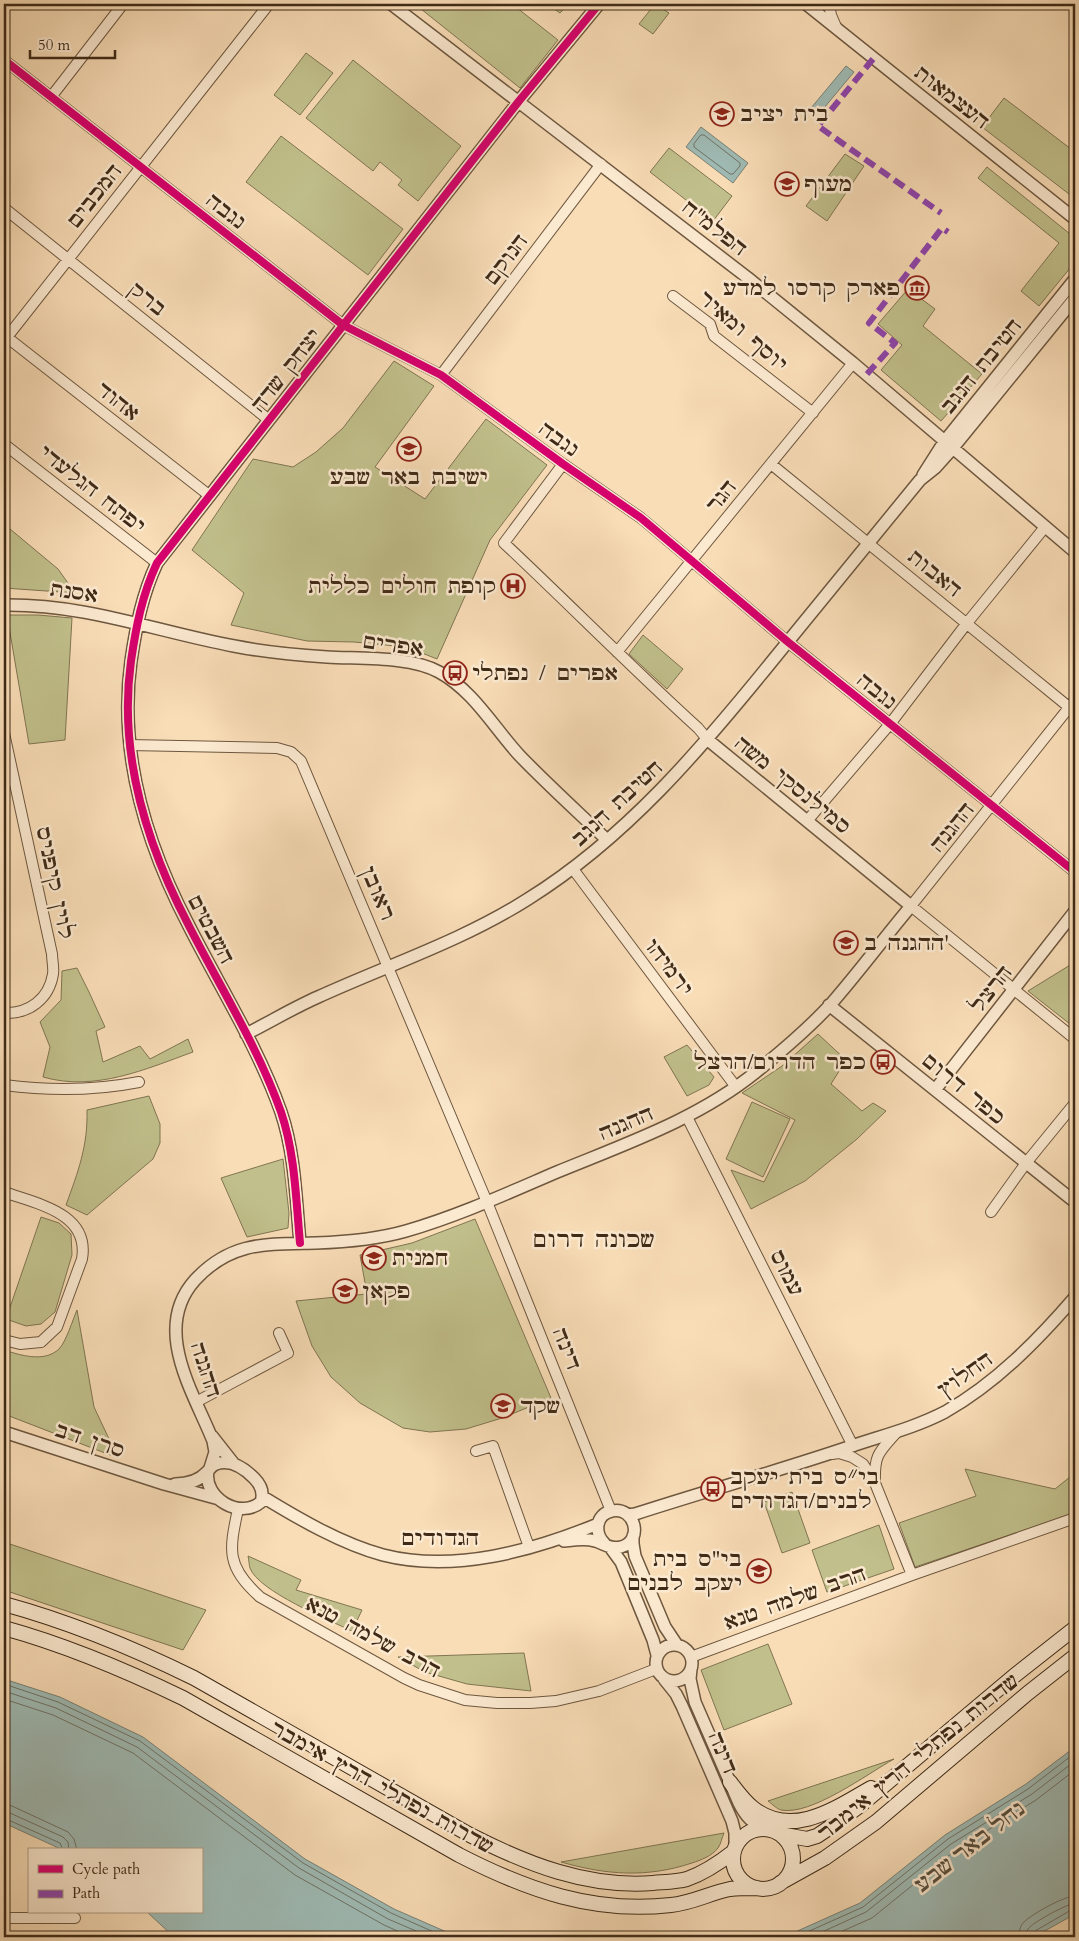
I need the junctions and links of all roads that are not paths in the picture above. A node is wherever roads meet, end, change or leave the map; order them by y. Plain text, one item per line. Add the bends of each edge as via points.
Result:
1 (123, 4) edge
2 (269, 4) edge
3 (391, 4) edge
4 (599, 4) edge
5 (806, 4) edge
6 (829, 4) edge
7 (838, 30) junction
8 (4, 60) edge
9 (51, 97) junction
10 (518, 101) junction
11 (601, 164) junction
12 (140, 167) junction
13 (4, 208) edge
14 (1075, 219) edge
15 (68, 259) junction
16 (1075, 279) edge
17 (673, 296) dead end
18 (1074, 302) edge
19 (343, 325) junction
20 (5, 338) edge
21 (854, 363) junction
22 (441, 375) junction
23 (813, 413) junction
24 (269, 420) junction
25 (4, 444) edge
26 (948, 445) junction
27 (563, 464) junction
28 (771, 464) junction
29 (210, 496) junction
30 (1044, 528) junction
31 (869, 543) junction
32 (1075, 552) edge
33 (692, 561) junction
34 (157, 563) junction
35 (4, 605) edge
36 (138, 623) junction
37 (967, 623) junction
38 (788, 642) junction
39 (617, 652) junction
40 (1073, 706) edge
41 (890, 724) junction
42 (4, 733) edge
43 (708, 740) junction
44 (129, 745) junction
45 (991, 806) junction
46 (807, 821) junction
47 (607, 840) junction
48 (573, 869) junction
49 (1075, 872) edge
50 (911, 906) junction
51 (1075, 911) edge
52 (389, 968) junction
53 (1014, 989) junction
54 (829, 1005) junction
55 (4, 1012) edge
56 (246, 1034) junction
57 (1075, 1039) edge
58 (139, 1082) dead end
59 (4, 1085) edge
60 (736, 1087) junction
61 (935, 1090) junction
62 (1075, 1103) edge
63 (687, 1117) junction
64 (1026, 1163) junction
65 (4, 1192) edge
66 (487, 1202) junction
67 (1075, 1202) edge
68 (990, 1212) dead end
69 (300, 1242) junction
70 (1075, 1298) edge
71 (280, 1333) dead end
72 (4, 1340) edge
73 (196, 1402) junction
74 (4, 1432) edge
75 (210, 1433) junction
76 (896, 1433) junction
77 (853, 1446) junction
78 (476, 1451) dead end
79 (822, 1456) junction
80 (234, 1464) junction
81 (209, 1470) junction
82 (875, 1483) junction
83 (164, 1484) junction
84 (263, 1497) junction
85 (219, 1499) junction
86 (665, 1505) junction
87 (238, 1508) junction
88 (611, 1511) junction
89 (628, 1515) junction
90 (1075, 1518) edge
91 (598, 1524) junction
92 (634, 1535) junction
93 (534, 1546) junction
94 (607, 1546) junction
95 (912, 1575) junction
96 (4, 1604) edge
97 (4, 1628) edge
98 (1075, 1628) edge
99 (677, 1645) junction
100 (657, 1655) junction
101 (1075, 1656) edge
102 (691, 1657) junction
103 (656, 1669) junction
104 (691, 1669) junction
105 (664, 1679) junction
106 (906, 1767) junction
107 (730, 1782) junction
108 (766, 1829) junction
109 (780, 1834) junction
110 (734, 1850) junction
111 (780, 1883) junction
112 (756, 1888) junction
113 (4, 1918) edge
114 (75, 1918) dead end

1 - 9 street
2 - 12 street, המכבים
3 - 10 street, הפלמ"ח
4 - 10 street, יצחק שדה
5 - 7 street, העצמאות
6 - 7 street
7 - 14 street, העצמאות
8 - 9 street, נגבה
9 - 12 street, נגבה
10 - 11 street, הפלמ"ח
10 - 19 street, יצחק שדה
11 - 21 street, הפלמ"ח
11 - 22 street, הנוקם
12 - 15 street, המכבים
12 - 19 street, נגבה
13 - 15 street, ברק
15 - 20 street, המכבים
15 - 24 street, ברק
16 - 26 street, חטיבת הנגב
17 - 23 street, יוסף ומאיר via 710,324 714,336
18 - 26 street, חטיבת הנגב
19 - 22 street, נגבה
19 - 24 street, יצחק שדה
20 - 29 street, אהוד
21 - 23 street, הגר
21 - 26 street, הפלמ"ח
22 - 27 street, נגבה
23 - 28 street, הגר
24 - 29 street, יצחק שדה
25 - 34 street, יפתח הגלעדי
26 - 30 street, הפלמ"ח
26 - 31 street, חטיבת הנגב via 929,462 920,480
27 - 33 street, נגבה via 641,518
27 - 39 street, סמילנסקי משה via 504,543
28 - 31 street, האבות
28 - 33 street, הגר
29 - 34 street, יצחק שדה
30 - 32 street, הפלמ"ח
30 - 37 street
31 - 37 street, האבות
31 - 38 street, חטיבת הנגב
33 - 38 street, נגבה
33 - 39 street, הגר
34 - 36 street, יצחק שדה via 141,603
35 - 36 street, אסנת via 68,608
36 - 44 street, השבטים via 128,686
36 - 47 street, אפרים via 234,646 308,656 414,664 438,672 476,703 518,754
37 - 40 street, האבות
37 - 41 street
38 - 41 street, נגבה
38 - 43 street, חטיבת הנגב
39 - 43 street, סמילנסקי משה
40 - 45 street, ההגנה
41 - 45 street, נגבה
41 - 46 street
42 - 55 street, לוין קיפניס via 52,954 53,973 50,986 37,1003 21,1011
43 - 46 street, סמילנסקי משה
43 - 47 street, חטיבת הנגב via 646,806
44 - 52 street, ראובן via 277,748 291,752 307,773
44 - 56 street, השבטים via 141,807 161,866
45 - 49 street, נגבה
45 - 50 street, ההגנה
46 - 50 street, סמילנסקי משה
47 - 48 street, חטיבת הנגב
48 - 52 street, חטיבת הנגב via 504,914
48 - 60 street, ירמיהו
50 - 53 street, סמילנסקי משה
50 - 54 street, ההגנה
51 - 53 street, הרצל
52 - 56 street, חטיבת הנגב via 317,998
52 - 66 street, ראובן
53 - 57 street, סמילנסקי משה
53 - 61 street, הרצל
54 - 60 street, ההגנה
54 - 61 street, כפר דרום
56 - 69 street, השבטים via 286,1126
58 - 59 street via 79,1090
60 - 63 street, ההגנה
61 - 64 street, כפר דרום
62 - 64 street
63 - 66 street, ההגנה
63 - 77 street, עמוס
64 - 67 street, כפר דרום
64 - 68 street
65 - 72 street via 55,1211 65,1218 76,1226 84,1248 57,1327 41,1342 20,1344
66 - 69 street, ההגנה via 404,1232 343,1241
66 - 88 street, דינה
69 - 73 street, ההגנה via 258,1244 237,1250 206,1270 186,1292 178,1317 176,1342 182,1369
70 - 76 street, החלוץ via 1042,1336 1001,1373 936,1416
71 - 73 street via 288,1353
73 - 75 street, ההגנה
74 - 83 street, סרן דב
75 - 80 street, ההגנה
75 - 81 street, ההגנה via 215,1452
76 - 77 street, החלוץ
76 - 82 street via 878,1453
77 - 79 street
78 - 93 street via 493,1446
79 - 82 street via 839,1453 852,1457 863,1464
79 - 86 street
80 - 81 street via 215,1464
80 - 84 street via 257,1481
81 - 83 street, סרן דב via 186,1483
81 - 85 street via 209,1484
82 - 95 street
83 - 85 street, סרן דב
84 - 87 street via 250,1509
84 - 93 street, הגדודים via 350,1543 382,1555 408,1560 461,1561
85 - 87 street
86 - 89 street
86 - 92 street via 648,1516
87 - 103 street, הרב שלמה טנא via 232,1553 244,1582 260,1597 420,1686 465,1700 530,1704 599,1692
88 - 89 street
88 - 91 street
89 - 92 street via 634,1523
90 - 95 street, הרב שלמה טנא
91 - 93 street, הגדודים
91 - 94 street via 598,1535
92 - 94 street via 621,1547
92 - 99 street via 635,1556 665,1627
93 - 94 street, הגדודים via 582,1539
94 - 100 street via 621,1562
95 - 102 street, הרב שלמה טנא
96 - 110 main road, שדרות נפתלי הרץ אימבר via 75,1626 186,1674 470,1835 540,1867 611,1883 642,1884 685,1880 701,1874
97 - 112 main road, שדרות נפתלי הרץ אימבר via 67,1648 176,1694 459,1855 532,1889 571,1900 643,1907 691,1902 730,1889
98 - 106 main road, שדרות נפתלי הרץ אימבר
99 - 100 street via 665,1646
99 - 102 street via 686,1649
100 - 103 street
101 - 111 main road, שדרות נפתלי הרץ אימבר via 876,1822 825,1858
102 - 104 street
103 - 105 street
104 - 105 street via 680,1680
104 - 107 street, דינה via 695,1702
105 - 110 street, דינה via 682,1706 732,1821
106 - 107 main road via 837,1807 818,1816 790,1822 777,1820 753,1808
106 - 109 main road, שדרות נפתלי הרץ אימבר via 817,1836 807,1839
107 - 108 street, דינה via 744,1812 756,1826
108 - 109 main road
108 - 110 main road via 744,1835
109 - 111 main road via 787,1841 793,1858 787,1876
110 - 112 main road via 735,1871 740,1879
111 - 112 main road
113 - 114 street

